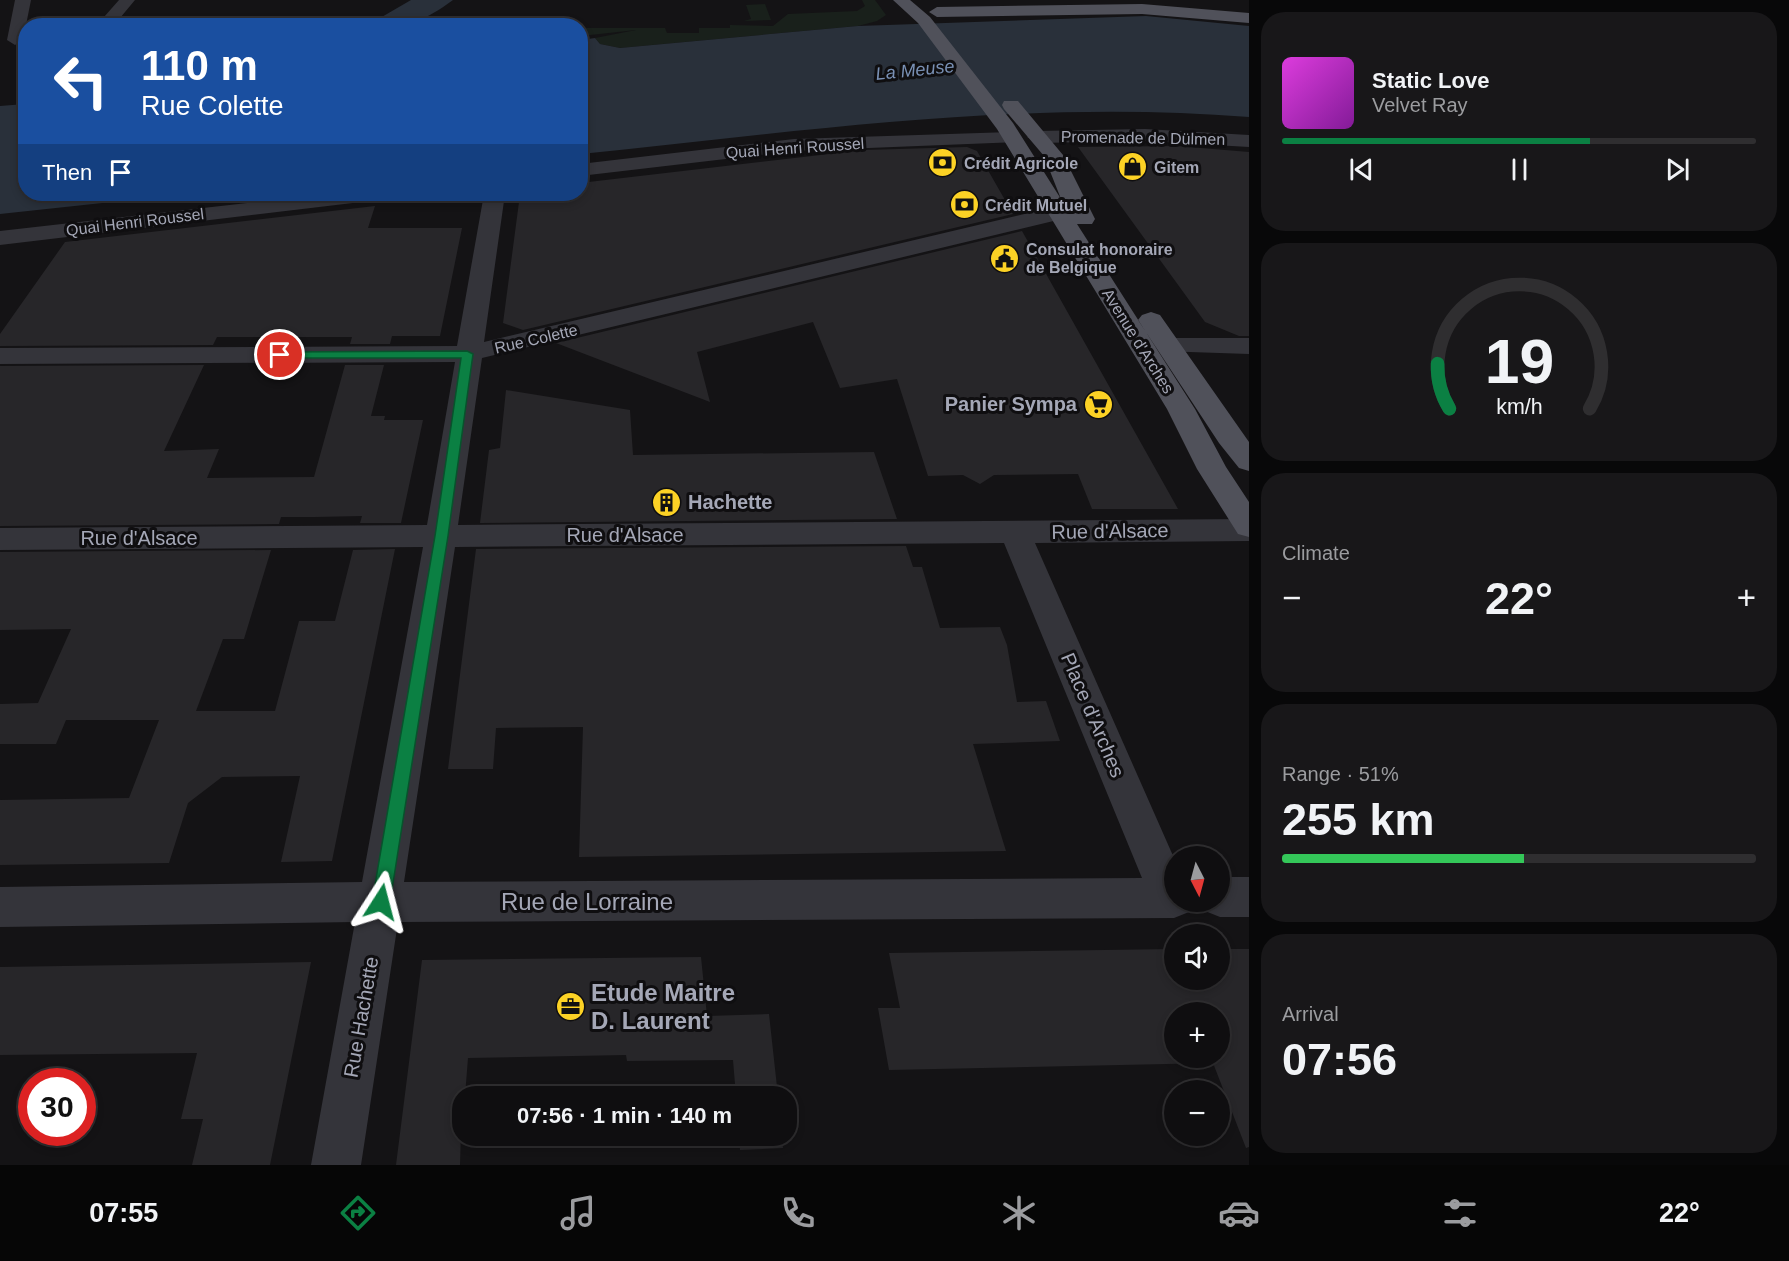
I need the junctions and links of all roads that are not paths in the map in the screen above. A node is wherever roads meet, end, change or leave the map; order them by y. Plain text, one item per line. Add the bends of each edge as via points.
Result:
1 (23, 0) edge
2 (127, 0) edge
3 (901, 0) edge
4 (933, 13) edge
5 (19, 18) edge
6 (112, 18) edge
7 (1249, 18) edge
8 (18, 25) edge
9 (15, 40) dead end
10 (1020, 132) junction
11 (1249, 141) edge
12 (588, 169) edge
13 (317, 201) edge
14 (493, 201) edge
15 (1058, 213) junction
16 (11, 236) edge
17 (0, 263) edge
18 (1168, 346) junction
19 (1249, 346) edge
20 (467, 354) junction
21 (0, 356) edge
22 (1249, 461) edge
23 (1249, 528) edge
24 (1016, 532) junction
25 (441, 536) junction
26 (0, 539) edge
27 (1164, 877) edge
28 (1230, 897) edge
29 (1249, 897) edge
30 (1164, 898) edge
31 (381, 902) junction
32 (0, 907) edge
33 (336, 1165) edge

1 - 5 street
2 - 6 street
3 - 4 main road
4 - 7 main road via 1142,9
4 - 10 main road
8 - 9 street
10 - 11 street, Promenade de Dülmen
10 - 12 street, Quai Henri Roussel via 794,145
10 - 15 main road, Avenue d'Arches
10 - 18 main road, Avenue d'Arches via 1053,155 1073,201
13 - 16 street, Quai Henri Roussel
14 - 20 street, Rue Hachette
15 - 20 street, Rue Colette
15 - 23 main road, Avenue d'Arches via 1181,409
16 - 17 street
18 - 19 street
18 - 22 main road, Avenue d'Arches
20 - 21 street, Rue Colette
20 - 25 street, Rue Hachette
23 - 24 street, Rue d'Alsace
24 - 25 street, Rue d'Alsace
24 - 27 street, Place d'Arches
25 - 26 street, Rue d'Alsace
25 - 31 street, Rue Hachette
28 - 29 street
30 - 31 street, Rue de Lorraine
31 - 32 street, Rue de Lorraine
31 - 33 street, Rue Hachette

